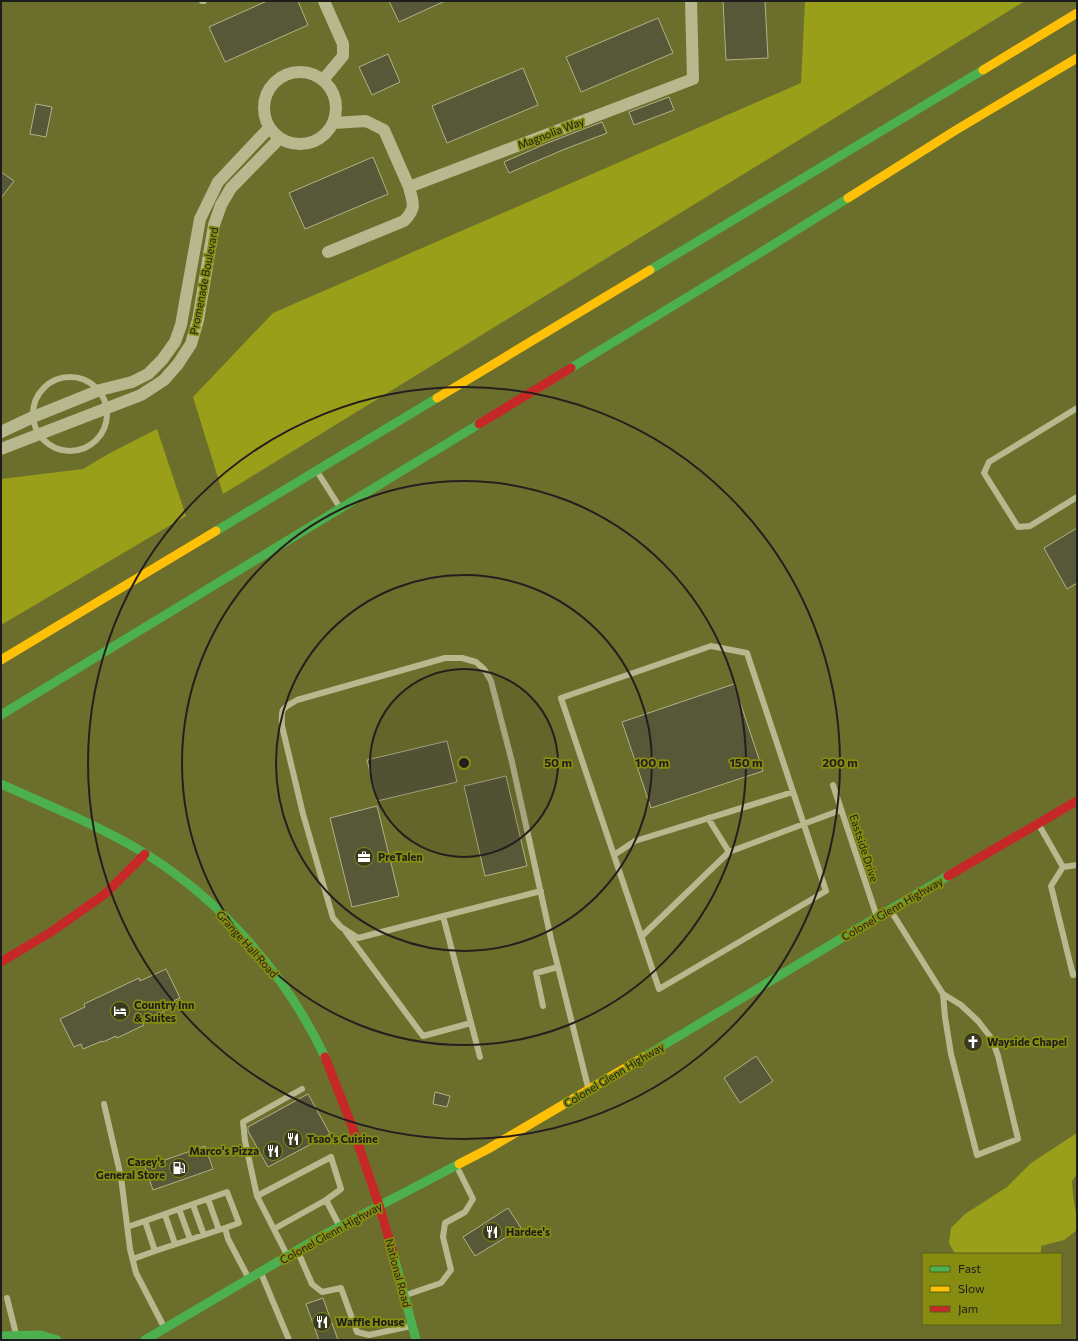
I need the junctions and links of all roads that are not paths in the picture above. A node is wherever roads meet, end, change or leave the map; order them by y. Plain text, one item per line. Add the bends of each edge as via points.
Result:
1 (324, 1) edge
2 (691, 1) edge
3 (1077, 13) edge
4 (1077, 58) edge
5 (324, 80) junction
6 (1056, 82) dead end
7 (333, 123) junction
8 (269, 128) junction
9 (956, 130) junction
10 (280, 138) junction
11 (409, 187) junction
12 (328, 252) dead end
13 (100, 390) junction
14 (108, 408) junction
15 (1077, 408) edge
16 (33, 417) junction
17 (1, 432) edge
18 (39, 434) junction
19 (1, 449) edge
20 (316, 470) junction
21 (1077, 496) edge
22 (341, 509) junction
23 (1, 660) edge
24 (1, 715) edge
25 (1, 784) edge
26 (833, 784) dead end
27 (793, 792) junction
28 (1077, 801) edge
29 (841, 810) junction
30 (708, 818) junction
31 (804, 823) junction
32 (1038, 824) junction
33 (729, 852) junction
34 (145, 854) junction
35 (614, 856) junction
36 (1077, 865) edge
37 (1063, 867) junction
38 (541, 891) junction
39 (890, 910) junction
40 (443, 916) junction
41 (877, 918) junction
42 (343, 929) junction
43 (642, 936) junction
44 (1, 962) edge
45 (558, 967) junction
46 (1077, 974) edge
47 (943, 994) junction
48 (544, 1006) dead end
49 (471, 1023) junction
50 (480, 1057) dead end
51 (302, 1089) dead end
52 (589, 1090) junction
53 (104, 1104) dead end
54 (456, 1166) junction
55 (257, 1196) junction
56 (208, 1199) junction
57 (326, 1200) junction
58 (193, 1205) junction
59 (380, 1206) junction
60 (179, 1209) junction
61 (165, 1214) junction
62 (145, 1221) junction
63 (128, 1227) junction
64 (340, 1227) junction
65 (222, 1229) junction
66 (274, 1229) junction
67 (204, 1235) junction
68 (190, 1240) junction
69 (175, 1244) junction
70 (297, 1250) junction
71 (155, 1251) junction
72 (288, 1256) junction
73 (133, 1259) junction
74 (261, 1272) junction
75 (249, 1278) junction
76 (404, 1295) junction
77 (7, 1298) dead end
78 (412, 1326) junction
79 (164, 1328) junction
80 (1, 1336) edge
81 (17, 1336) junction
82 (57, 1340) edge
83 (145, 1340) edge
84 (289, 1340) edge
85 (416, 1340) edge

1 - 5 street via 343,44 343,56
2 - 11 street, Magnolia Way via 693,79
3 - 20 main road
4 - 9 main road
5 - 7 street via 334,96 336,109
5 - 8 street via 302,72 289,73 275,81 264,101 264,118
6 - 9 main road
7 - 10 street via 325,134 314,141 302,144 287,142
7 - 11 street via 366,121 384,130
8 - 10 street
8 - 13 street, Promenade Boulevard via 218,182 200,219 176,342 148,374 132,382
9 - 22 main road via 743,264
10 - 14 street, Promenade Boulevard via 231,188 221,205 214,225 198,320 191,344 164,380 141,395
11 - 12 street via 414,206 404,221
13 - 14 lane
13 - 16 street, Promenade Boulevard
13 - 16 lane via 81,377 65,376 49,383 39,392 34,403
14 - 18 street, Promenade Boulevard
14 - 18 lane via 107,424 101,436 81,450 68,451 53,447
15 - 21 lane via 988,462 984,473 1018,527 1030,526
16 - 17 street, Promenade Boulevard
16 - 18 lane
18 - 19 street, Promenade Boulevard
20 - 22 lane
20 - 23 main road
22 - 24 main road
25 - 34 main road, Grange Hall Road via 94,826
26 - 29 lane, Eastside Drive
27 - 30 lane
27 - 31 lane
27 - 35 lane via 747,653 711,646 561,698
28 - 32 main road, Colonel Glenn Highway
29 - 31 lane
29 - 41 lane, Eastside Drive
30 - 33 lane
30 - 35 lane via 636,841
31 - 33 lane
31 - 43 lane via 826,891 659,989
32 - 37 lane
32 - 39 main road, Colonel Glenn Highway
33 - 43 lane
34 - 44 main road via 105,894 51,932
34 - 59 main road, Grange Hall Road via 186,883 222,915 259,955 295,1004 319,1045 344,1100
35 - 43 lane
36 - 37 lane
37 - 46 lane via 1052,886 1073,975
38 - 40 lane
38 - 42 lane via 491,681 476,662 462,658 445,658 297,700 284,708 282,713 282,726 333,918
38 - 45 lane
39 - 41 main road, Colonel Glenn Highway
39 - 47 lane
40 - 42 lane via 358,938
40 - 49 lane
41 - 52 main road, Colonel Glenn Highway
42 - 49 lane via 423,1036
45 - 48 lane via 536,973
45 - 52 lane
47 - 47 lane via 951,1054 978,1155 1018,1139 992,1040 978,1021 961,1005
49 - 50 lane
51 - 55 lane via 243,1122
52 - 54 main road, Colonel Glenn Highway
53 - 63 lane via 121,1177
54 - 59 main road, Colonel Glenn Highway
54 - 76 lane via 473,1199 465,1212 445,1224 443,1238 451,1270 441,1283
55 - 57 lane via 331,1157 341,1189
55 - 66 lane
56 - 58 lane
56 - 65 lane
56 - 65 lane via 227,1192 238,1223
57 - 64 lane
57 - 66 lane
58 - 60 lane
58 - 67 lane
59 - 64 main road, Colonel Glenn Highway
59 - 76 main road, National Road
60 - 61 lane
60 - 68 lane
61 - 62 lane
61 - 69 lane
62 - 63 lane
62 - 71 lane
63 - 73 lane
64 - 70 main road, Colonel Glenn Highway
65 - 67 lane
65 - 75 lane
66 - 72 lane
67 - 68 lane
68 - 69 lane
69 - 71 lane
70 - 72 main road, Colonel Glenn Highway
70 - 78 lane via 312,1284 322,1292 341,1288 357,1332 369,1335
71 - 73 lane
72 - 74 main road, Colonel Glenn Highway
73 - 79 lane via 136,1273
74 - 75 main road, Colonel Glenn Highway
74 - 84 lane
75 - 79 main road, Colonel Glenn Highway
76 - 78 main road, National Road
77 - 81 lane
78 - 85 main road, National Road
79 - 83 main road, Colonel Glenn Highway
80 - 81 main road
81 - 82 main road via 41,1335

